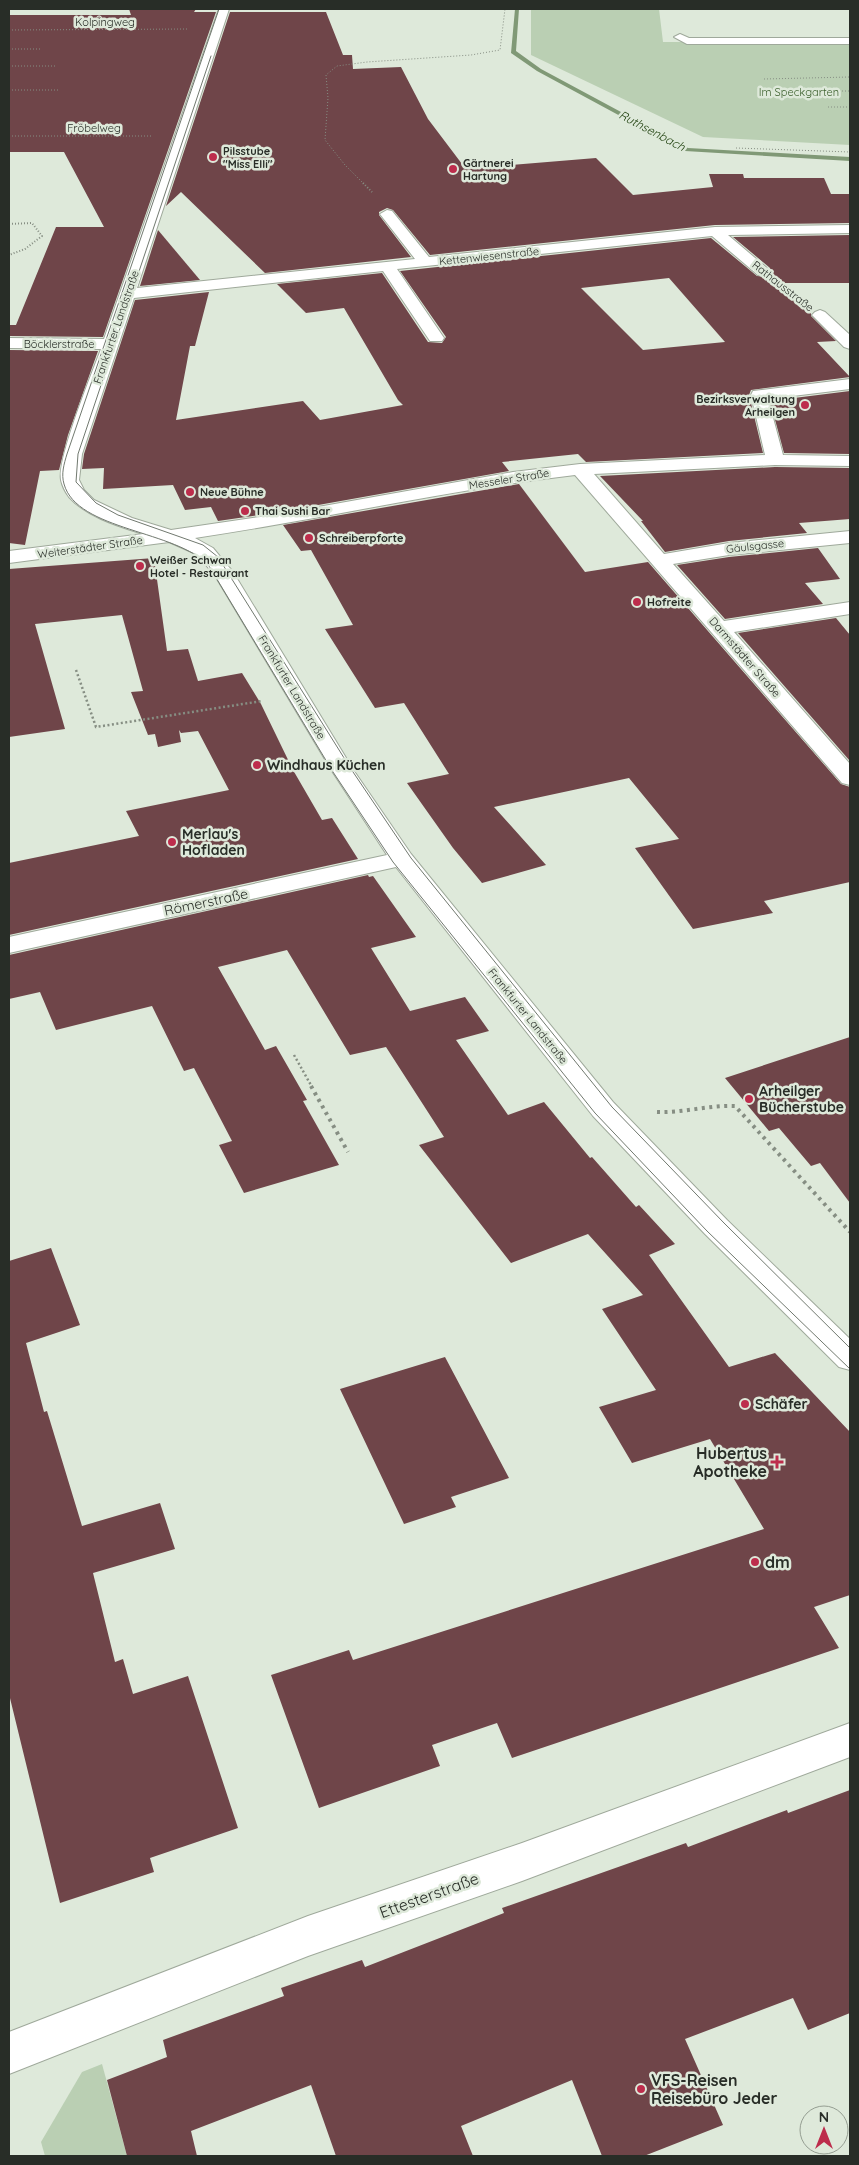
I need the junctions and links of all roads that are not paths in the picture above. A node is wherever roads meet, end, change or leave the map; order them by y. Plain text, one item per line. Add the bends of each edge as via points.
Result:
1 (224, 9) edge
2 (680, 37) dead end
3 (850, 41) edge
4 (387, 214) road end
5 (850, 229) edge
6 (715, 231) junction
7 (426, 263) junction
8 (388, 267) junction
9 (763, 272) road end
10 (127, 294) junction
11 (820, 314) road end
12 (436, 338) dead end
13 (9, 343) edge
14 (110, 344) junction
15 (850, 344) edge
16 (850, 384) edge
17 (775, 460) junction
18 (850, 461) edge
19 (580, 469) junction
20 (171, 536) junction
21 (850, 537) edge
22 (9, 556) edge
23 (660, 560) junction
24 (850, 608) edge
25 (721, 628) junction
26 (846, 768) edge
27 (402, 859) junction
28 (9, 946) edge
29 (850, 1358) edge
30 (850, 1740) edge
31 (9, 2053) edge

1 - 10 street, Frankfurter Landstraße
2 - 3 street via 687,41
4 - 7 street
5 - 6 street, Kettenwiesenstraße
6 - 7 street, Kettenwiesenstraße
6 - 9 street, Rathausstraße
7 - 8 street, Kettenwiesenstraße
8 - 10 street, Kettenwiesenstraße
8 - 12 street
10 - 14 street, Frankfurter Landstraße
11 - 15 street, Rathausstraße
13 - 14 street, Böcklerstraße
14 - 20 street, Frankfurter Landstraße via 73,454 70,482 78,495 112,518
16 - 17 street via 759,395
17 - 18 street, Messeler Straße
17 - 19 street, Messeler Straße
19 - 20 street, Messeler Straße
19 - 23 street, Darmstädter Straße
20 - 22 street, Weiterstädter Straße
20 - 27 street, Frankfurter Landstraße via 199,548 222,572 343,770
21 - 23 street, Gäulsgasse via 729,549
23 - 25 street, Darmstädter Straße
24 - 25 street
25 - 26 street, Darmstädter Straße
27 - 28 street, Römerstraße
27 - 29 street, Frankfurter Landstraße via 603,1110
30 - 31 street, Ettesterstraße via 495,1872 308,1936

